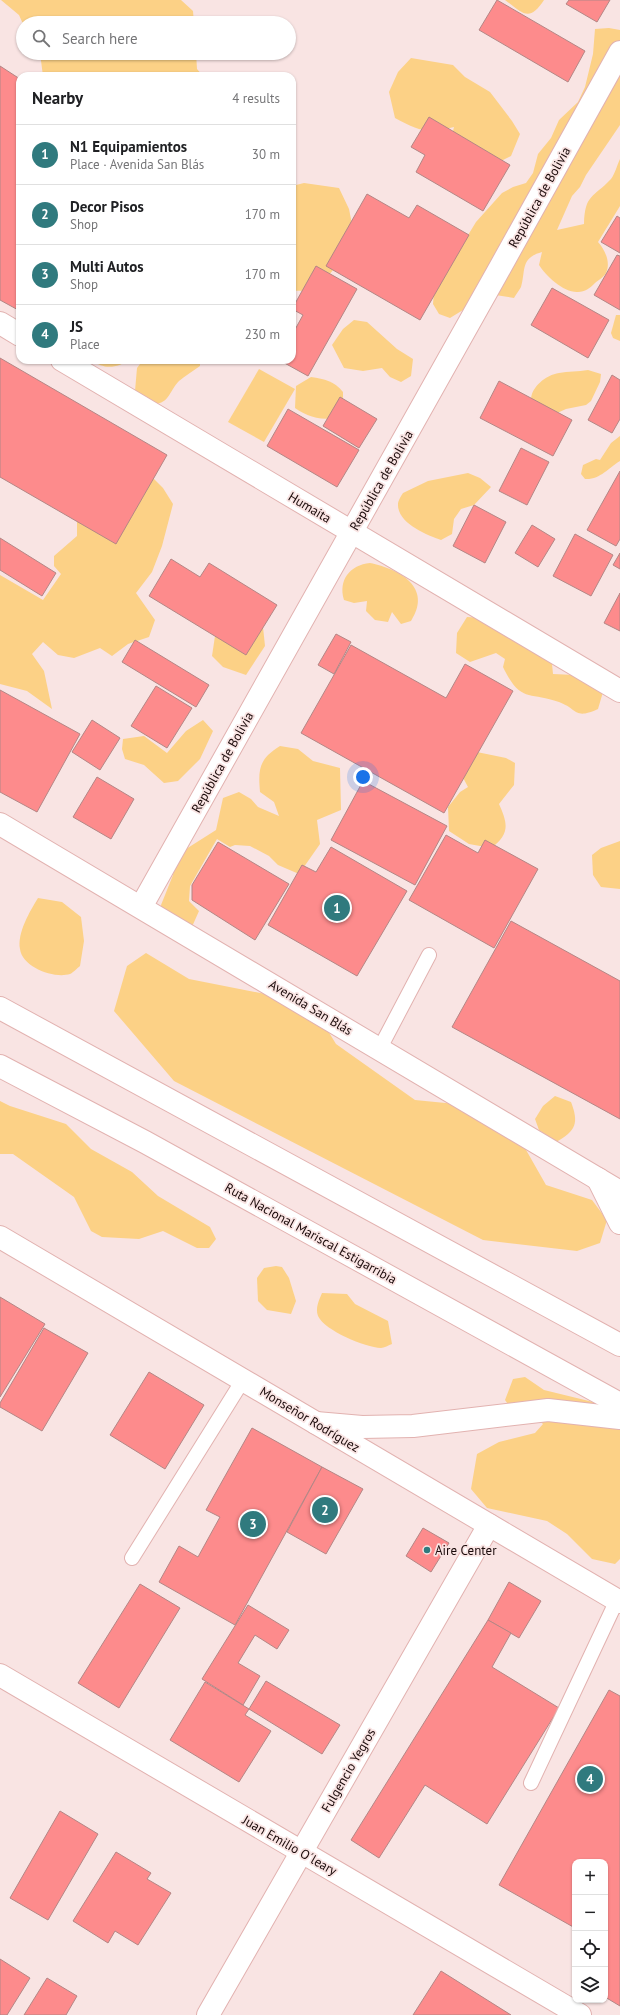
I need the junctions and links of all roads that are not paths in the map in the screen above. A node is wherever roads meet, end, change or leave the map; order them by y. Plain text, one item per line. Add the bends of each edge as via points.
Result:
1 (620, 52) edge
2 (0, 324) edge
3 (16, 333) edge
4 (69, 364) edge
5 (351, 531) junction
6 (620, 690) edge
7 (0, 824) edge
8 (141, 907) junction
9 (429, 955) dead end
10 (0, 1008) edge
11 (380, 1048) junction
12 (0, 1066) edge
13 (598, 1179) junction
14 (620, 1192) edge
15 (620, 1223) edge
16 (0, 1237) edge
17 (620, 1345) edge
18 (243, 1380) junction
19 (620, 1404) edge
20 (620, 1418) edge
21 (316, 1423) junction
22 (489, 1525) junction
23 (132, 1558) dead end
24 (619, 1601) edge
25 (0, 1675) edge
26 (531, 1783) dead end
27 (302, 1852) junction
28 (208, 2015) edge
29 (580, 2015) edge

1 - 5 main road, República de Bolivia via 454,352
2 - 3 main road
4 - 5 main road, Humaita
5 - 6 main road, Humaita
5 - 8 main road, República de Bolivia
7 - 8 main road, Avenida San Blás
8 - 11 main road, Avenida San Blás
9 - 11 lane
10 - 17 main road
11 - 13 main road, Avenida San Blás
12 - 19 main road, Ruta Nacional Mariscal Estigarribia via 152,1146
13 - 14 main road, Avenida San Blás
13 - 15 main road
16 - 18 main road, Monseñor Rodríguez
18 - 21 main road, Monseñor Rodríguez
18 - 23 lane
20 - 21 main road via 548,1410 413,1426 362,1427
21 - 22 main road, Monseñor Rodríguez
22 - 24 main road, Monseñor Rodríguez
22 - 27 main road, Fulgencio Yegros
24 - 26 lane
25 - 27 main road, Juan Emilio O´leary
27 - 28 main road, Fulgencio Yegros
27 - 29 main road, Juan Emilio O´leary

